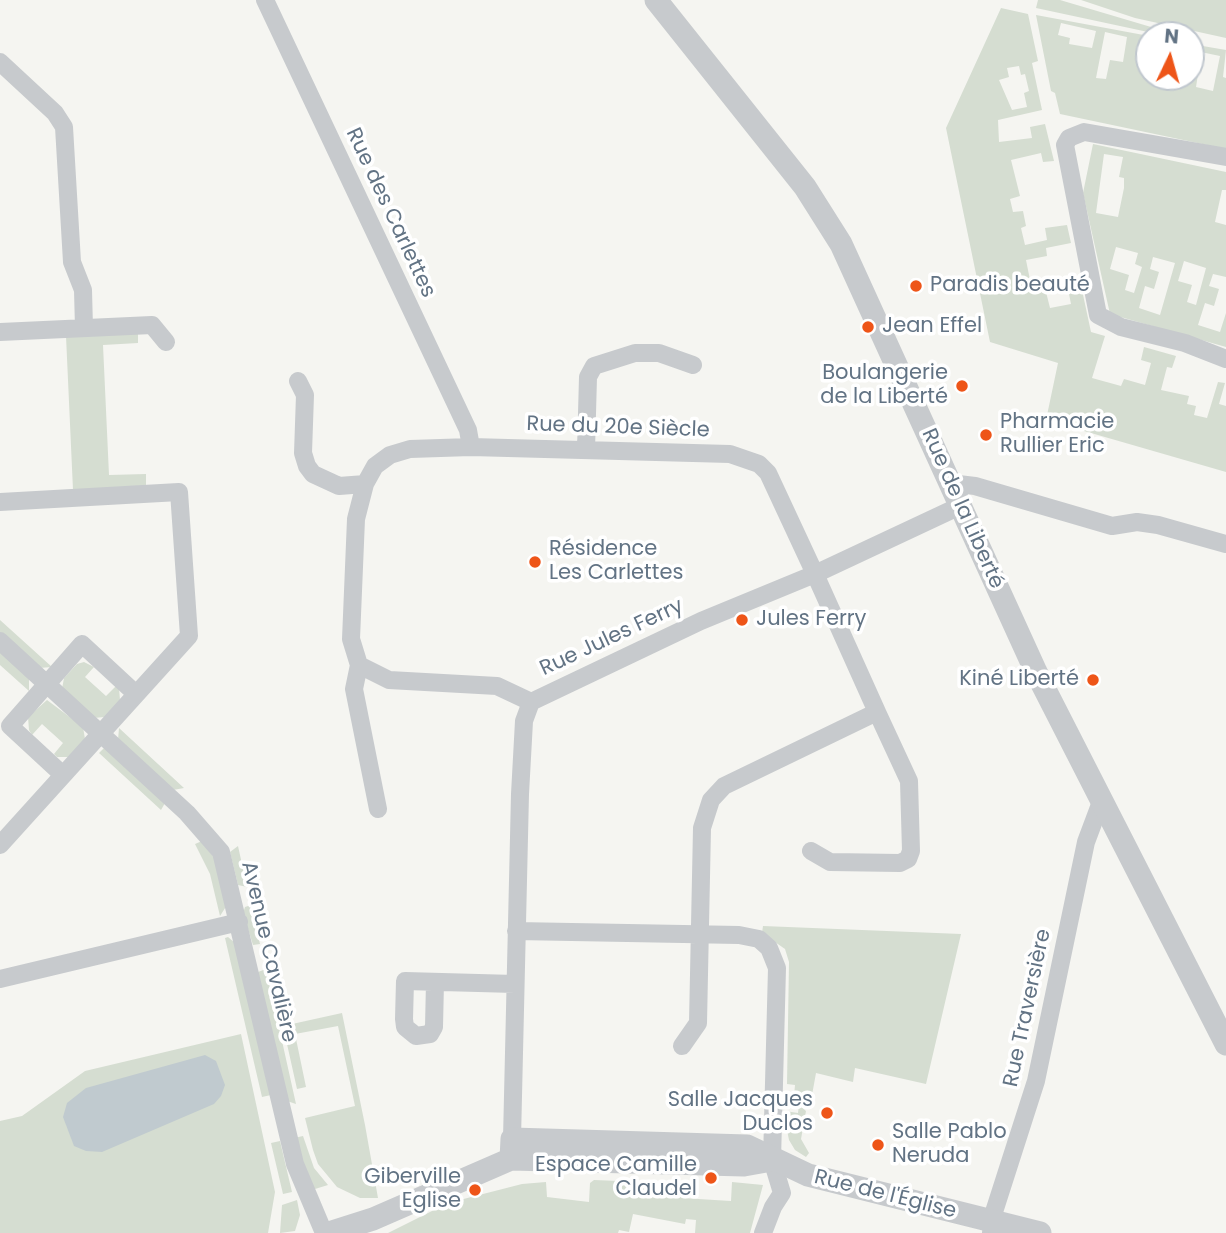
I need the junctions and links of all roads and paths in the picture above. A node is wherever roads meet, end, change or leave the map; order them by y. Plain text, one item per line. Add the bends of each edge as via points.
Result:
1 (265, 0) edge
2 (656, 0) edge
3 (0, 62) edge
4 (1226, 157) edge
5 (84, 328) junction
6 (0, 332) edge
7 (166, 342) dead end
8 (1226, 359) edge
9 (693, 366) dead end
10 (298, 381) dead end
11 (471, 447) junction
12 (586, 450) junction
13 (950, 483) junction
14 (365, 484) junction
15 (0, 502) edge
16 (960, 506) junction
17 (1226, 544) edge
18 (816, 574) junction
19 (0, 641) edge
20 (359, 665) junction
21 (47, 684) junction
22 (136, 694) junction
23 (531, 702) junction
24 (877, 712) junction
25 (101, 734) junction
26 (63, 775) junction
27 (1101, 802) junction
28 (378, 809) dead end
29 (3, 834) edge
30 (811, 852) dead end
31 (239, 922) junction
32 (516, 931) junction
33 (700, 934) junction
34 (0, 979) edge
35 (435, 982) dead end
36 (515, 984) junction
37 (1226, 1044) edge
38 (682, 1046) dead end
39 (511, 1149) junction
40 (772, 1160) junction
41 (992, 1227) edge
42 (324, 1233) edge
43 (329, 1233) edge
44 (763, 1233) edge
45 (1040, 1233) edge

1 - 11 street, Rue des Carlettes via 468,430
2 - 13 street, Rue de la Liberté via 768,138 827,220
3 - 5 street via 64,127 72,262 83,290
4 - 8 street via 1084,132 1069,138 1065,154 1098,315 1121,327
5 - 6 street
5 - 7 street via 152,325
9 - 12 street via 659,353 635,353 594,366 588,377
10 - 14 street via 305,395 303,453 307,466 313,474 339,486
11 - 12 street, Rue du 20e Siècle
11 - 14 street, Rue du 20e Siècle via 410,449 390,455 375,466
12 - 18 street, Rue du 20e Siècle via 730,454 759,464
13 - 16 street, Rue de la Liberté
13 - 17 street via 975,486 1112,526 1157,525
14 - 20 street, Rue du 20e Siècle via 356,519 351,639
15 - 22 street via 178,492 189,636
16 - 18 street, Rue Jules Ferry
16 - 27 street, Rue de la Liberté
18 - 23 street, Rue Jules Ferry via 701,621
18 - 24 street, Rue du 20e Siècle
19 - 21 street, Avenue Cavalière
20 - 23 street via 389,680 497,686
20 - 28 street, Rue du 20e Siècle via 354,689
21 - 22 street via 82,644
21 - 25 street, Avenue Cavalière
21 - 26 street via 10,726
22 - 25 street
23 - 32 street, Rue Jules Ferry via 524,721
24 - 30 street, Rue du 20e Siècle via 909,781 908,859 900,863 830,862
24 - 33 street via 724,786 711,800 702,828
25 - 26 street
25 - 31 street, Avenue Cavalière via 201,827 221,852
26 - 29 street
27 - 37 street, Rue de la Liberté
27 - 41 street, Rue Traversière via 1086,842 1036,1081
31 - 34 street
31 - 42 street, Avenue Cavalière via 295,1164
32 - 33 street
32 - 36 street, Rue Jules Ferry
33 - 38 street via 698,1023
33 - 40 street via 758,939 774,957
35 - 36 street
36 - 39 street, Rue Jules Ferry
39 - 40 street via 744,1165
39 - 43 street via 373,1219
40 - 41 street, Rue de l'Église via 807,1175
40 - 44 street via 782,1193
41 - 45 street, Rue de l'Église

